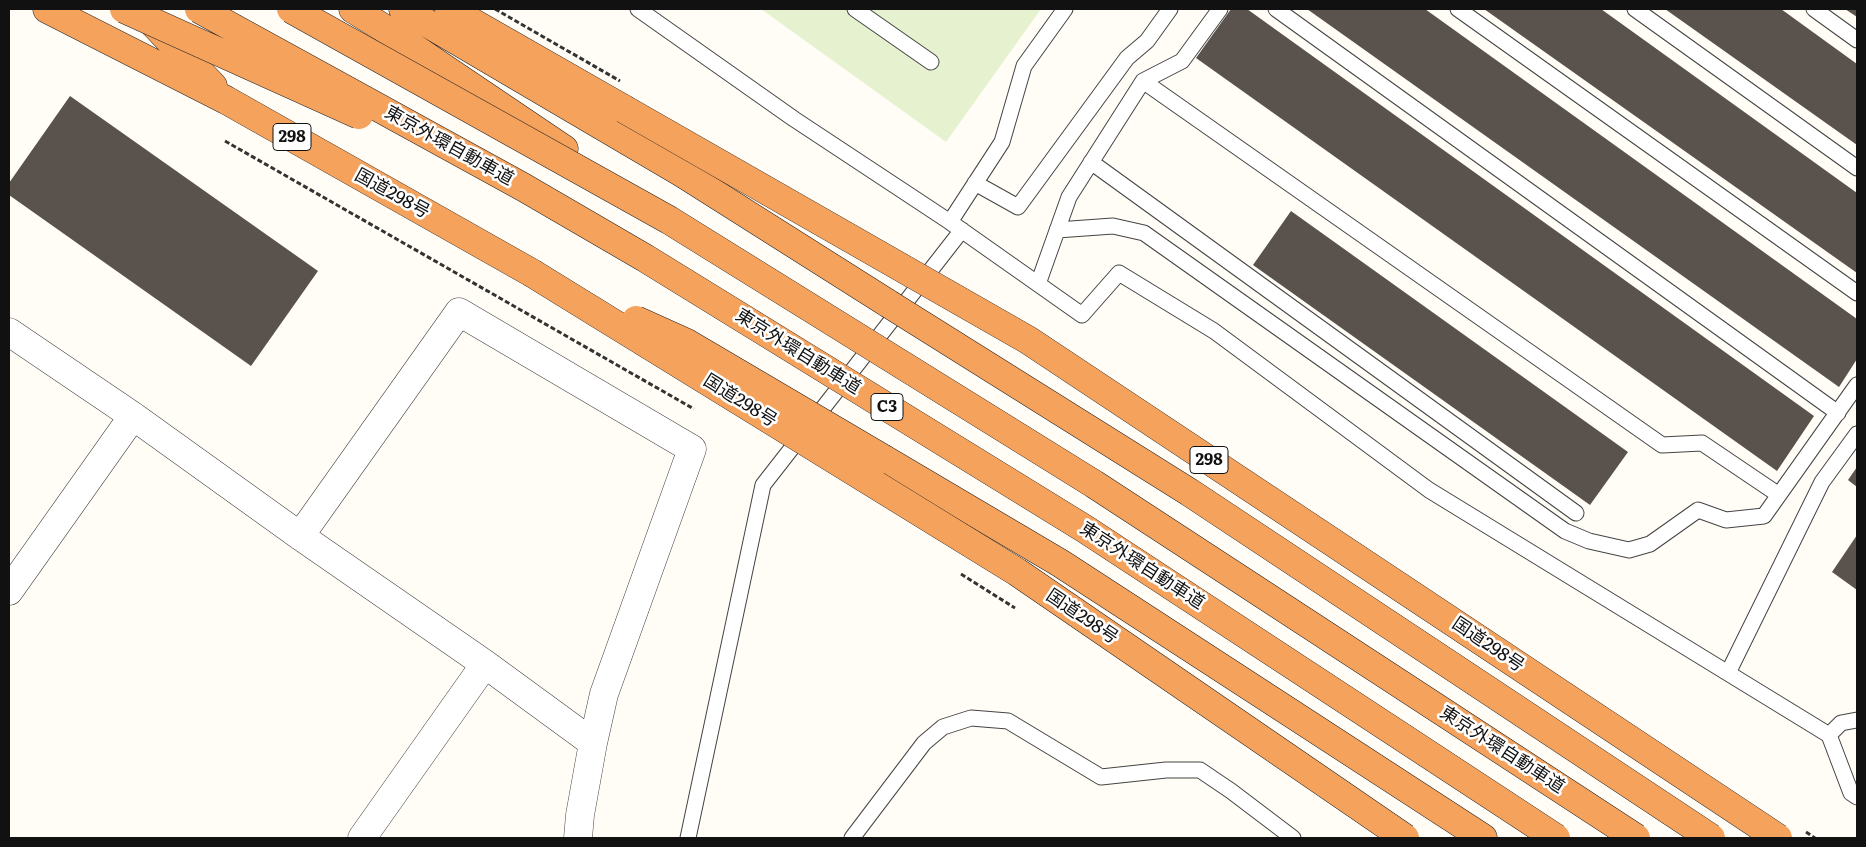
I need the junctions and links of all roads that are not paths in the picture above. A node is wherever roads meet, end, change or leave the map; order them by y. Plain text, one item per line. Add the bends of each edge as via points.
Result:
1 (47, 9) edge
2 (124, 9) edge
3 (140, 9) edge
4 (200, 9) edge
5 (292, 9) edge
6 (353, 9) edge
7 (404, 9) edge
8 (449, 9) edge
9 (638, 9) edge
10 (855, 9) edge
11 (1065, 9) edge
12 (1170, 9) edge
13 (1220, 9) edge
14 (1276, 9) edge
15 (1458, 9) edge
16 (1635, 9) edge
17 (1814, 9) edge
18 (1857, 40) edge
19 (931, 62) dead end
20 (1143, 81) junction
21 (226, 100) junction
22 (1091, 162) junction
23 (1857, 168) edge
24 (975, 183) junction
25 (523, 187) junction
26 (669, 220) junction
27 (956, 226) junction
28 (1057, 230) junction
29 (1224, 258) junction
30 (532, 273) junction
31 (1210, 279) junction
32 (1038, 284) junction
33 (1857, 293) edge
34 (9, 332) edge
35 (1394, 381) junction
36 (1857, 385) edge
37 (1381, 401) junction
38 (1838, 412) junction
39 (133, 416) junction
40 (1857, 434) edge
41 (1779, 495) junction
42 (1576, 512) dead end
43 (300, 536) junction
44 (9, 591) edge
45 (485, 664) junction
46 (1728, 673) junction
47 (1857, 720) edge
48 (1829, 735) junction
49 (593, 743) junction
50 (1857, 797) edge
51 (362, 838) edge
52 (578, 838) edge
53 (688, 838) edge
54 (852, 838) edge
55 (1293, 838) edge
56 (1405, 838) edge
57 (1483, 838) edge
58 (1556, 838) edge
59 (1636, 838) edge
60 (1711, 838) edge
61 (1778, 838) edge

1 - 21 highway, 国道298号 / 298
2 - 25 highway, bridge
3 - 21 highway
4 - 25 highway, 東京外環自動車道 / C3, bridge
5 - 26 highway, 東京外環自動車道 / C3, bridge
6 - 26 highway, bridge
7 - 60 highway, bridge via 682,173 1189,492
8 - 61 highway, 国道298号 / 298, bridge via 1028,340
9 - 27 lane via 794,119
10 - 19 lane
11 - 24 lane via 1024,66 1002,142
12 - 24 lane via 1146,41 1127,58 1018,207
13 - 20 lane via 1182,61
14 - 38 lane
15 - 33 lane
16 - 23 lane
17 - 18 lane
20 - 22 lane
20 - 41 lane via 1662,445 1702,443
21 - 30 highway, 国道298号 / 298
22 - 28 lane via 1069,197
22 - 29 lane
24 - 27 lane
25 - 58 highway, 東京外環自動車道 / C3, bridge via 645,258 1085,529
26 - 59 highway, 東京外環自動車道 / C3, bridge via 1094,484
27 - 32 lane
27 - 53 lane via 763,485
28 - 31 lane via 1113,226 1144,233
28 - 32 lane
29 - 31 lane
29 - 35 lane
30 - 56 highway, 国道298号 / 298, bridge via 1017,572
30 - 57 highway, bridge via 687,343 1060,562
31 - 37 lane
32 - 46 lane via 1082,315 1119,273 1214,331 1429,490
34 - 39 street
35 - 37 lane
35 - 42 lane
36 - 38 lane
37 - 41 lane via 1565,531 1589,541 1629,550 1650,544 1698,510 1726,520 1764,516
38 - 41 lane
39 - 43 street
39 - 44 street
40 - 46 lane via 1822,482
43 - 45 street
43 - 49 street via 459,312 692,449 604,694
45 - 49 street
45 - 51 street
46 - 48 lane
47 - 48 lane via 1841,723
48 - 50 lane via 1851,793
49 - 52 street
54 - 55 lane via 924,743 943,727 971,718 1008,721 1101,777 1200,770

